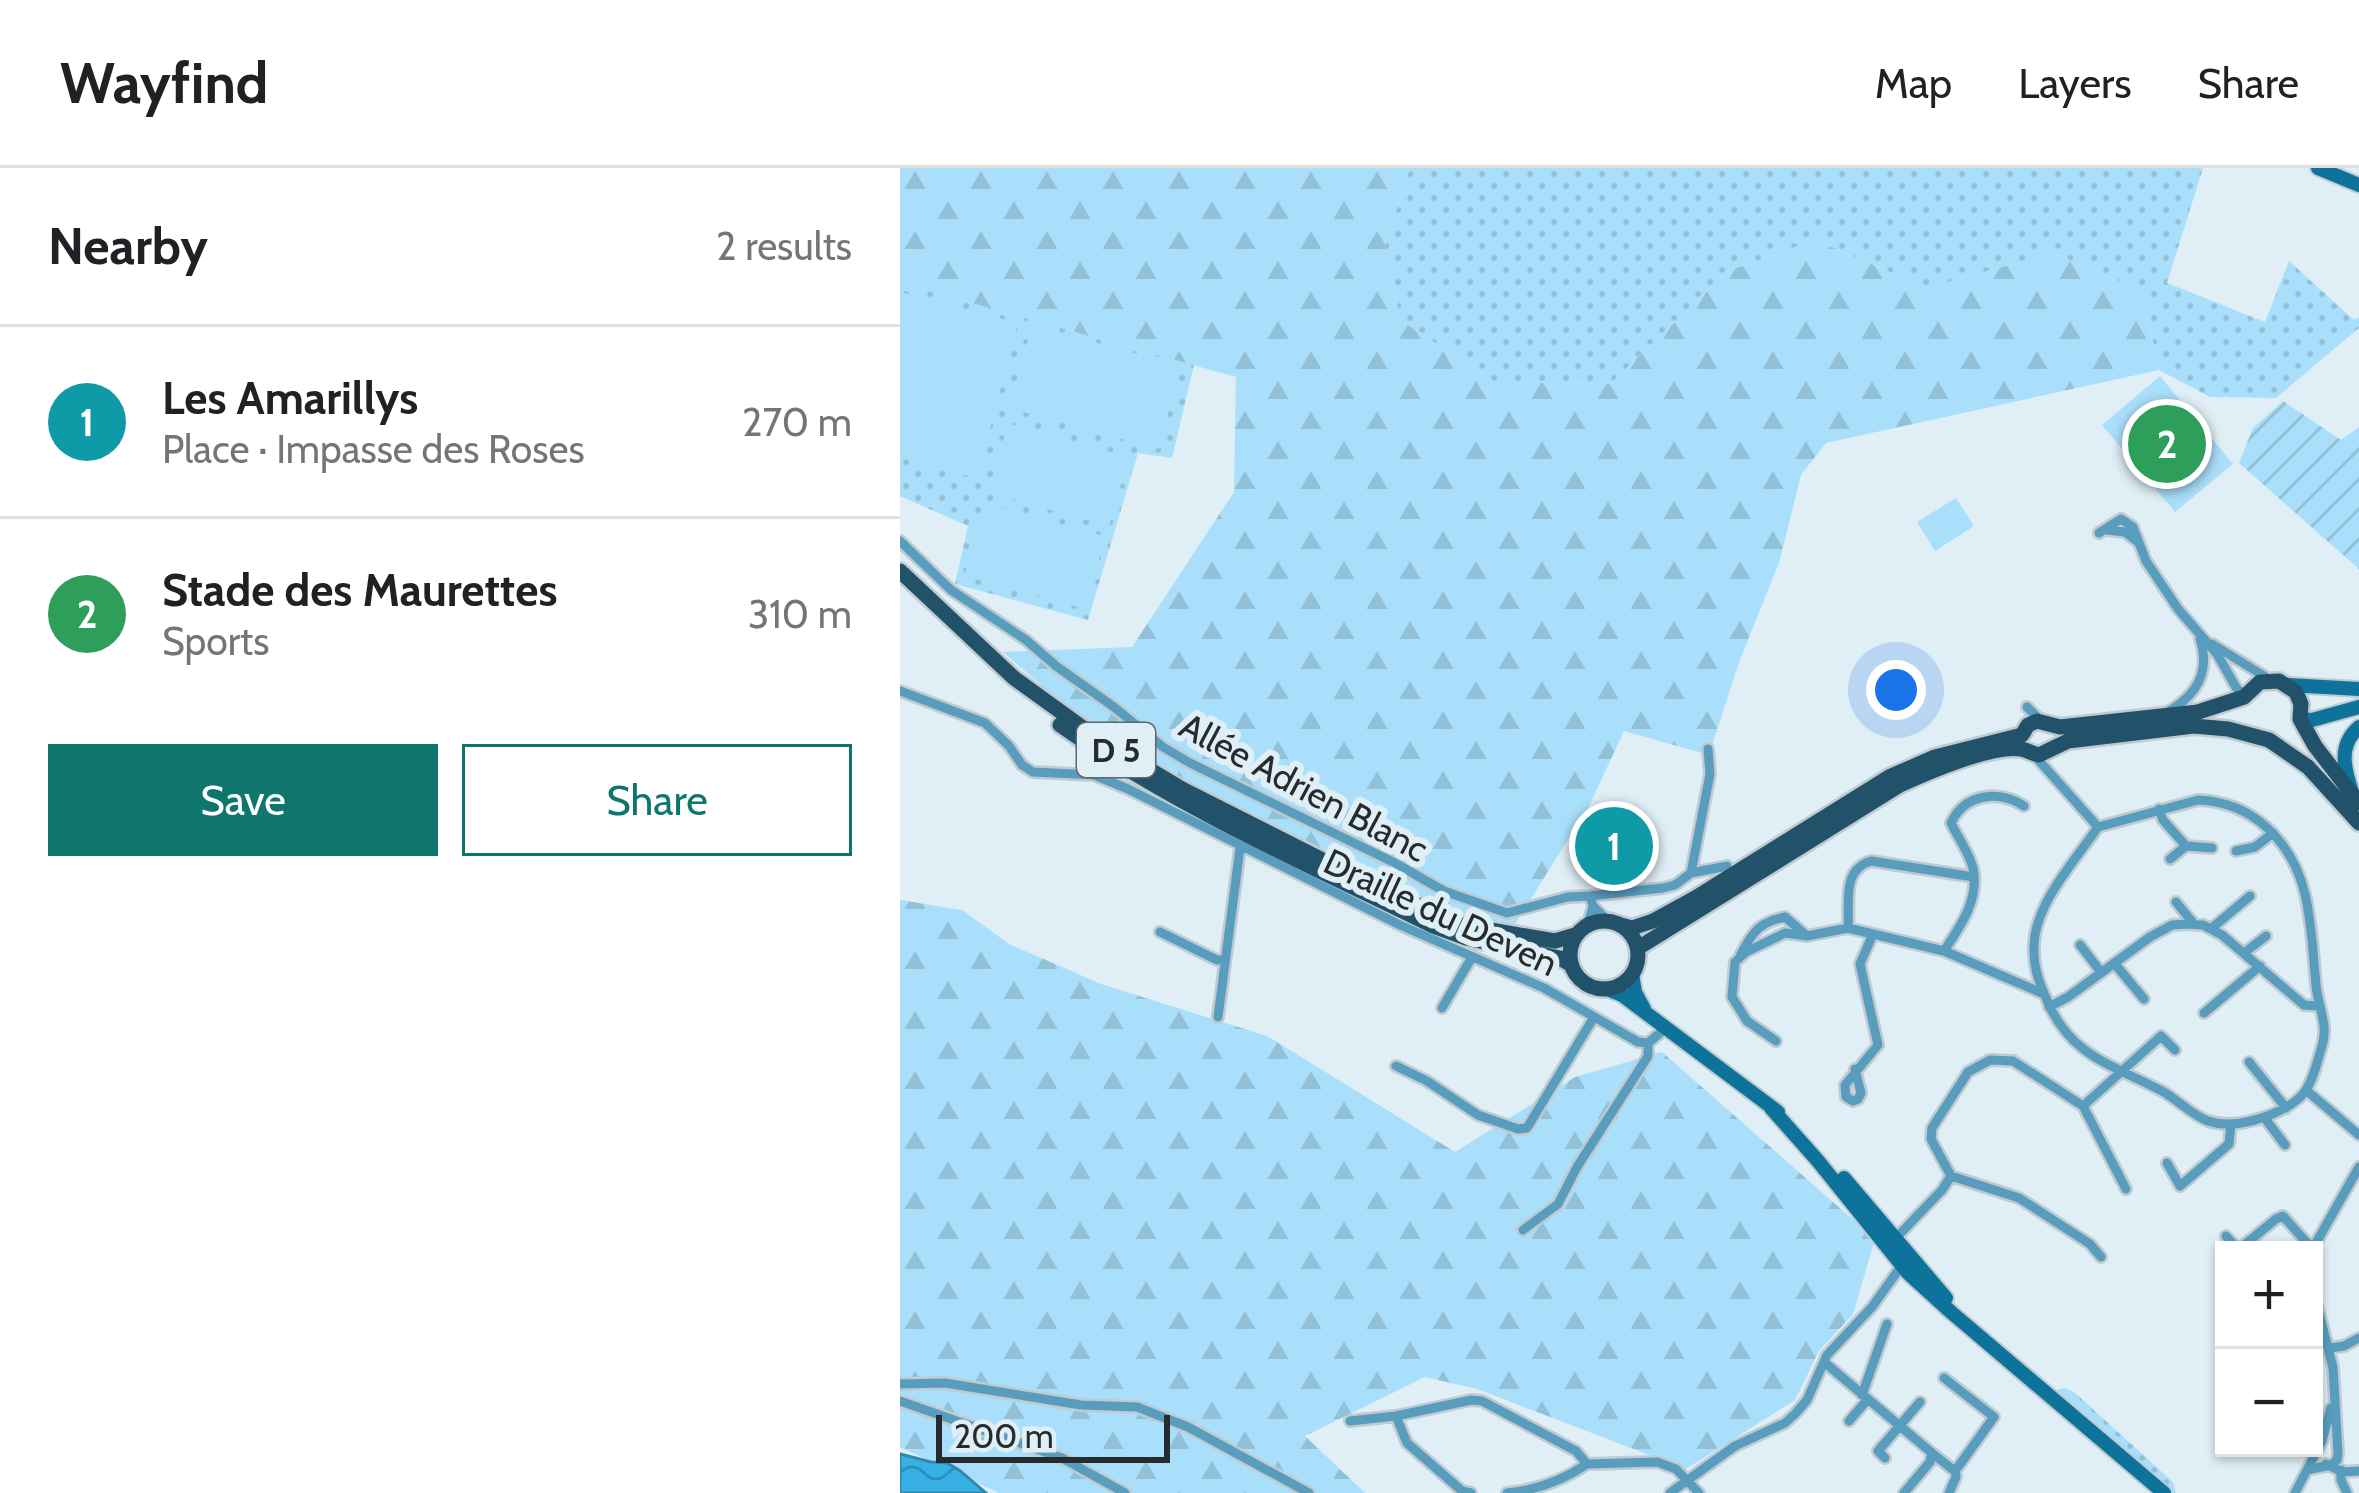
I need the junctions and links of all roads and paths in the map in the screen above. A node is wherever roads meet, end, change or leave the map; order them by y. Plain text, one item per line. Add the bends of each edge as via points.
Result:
1 (2318, 168) edge
2 (2359, 185) edge
3 (900, 541) edge
4 (2140, 543) dead end
5 (900, 571) edge
6 (900, 585) edge
7 (2198, 634) junction
8 (2270, 680) junction
9 (2288, 685) junction
10 (2359, 689) edge
11 (900, 691) edge
12 (2244, 696) junction
13 (2359, 707) edge
14 (2156, 719) junction
15 (2300, 719) junction
16 (2359, 727) edge
17 (2261, 737) junction
18 (2038, 742) junction
19 (1708, 749) dead end
20 (2356, 800) edge
21 (2024, 806) dead end
22 (2159, 809) junction
23 (2359, 823) edge
24 (2098, 827) junction
25 (2273, 832) junction
26 (2186, 847) junction
27 (1240, 848) junction
28 (2212, 848) dead end
29 (2236, 851) dead end
30 (2170, 859) dead end
31 (1726, 866) dead end
32 (1691, 873) junction
33 (1974, 877) junction
34 (2250, 896) dead end
35 (1591, 901) junction
36 (2176, 902) dead end
37 (1614, 923) junction
38 (2194, 924) junction
39 (1848, 928) junction
40 (2212, 928) junction
41 (1582, 930) junction
42 (1160, 932) dead end
43 (1873, 934) junction
44 (1808, 936) junction
45 (2266, 936) dead end
46 (2080, 945) dead end
47 (1638, 948) junction
48 (1944, 951) junction
49 (2244, 953) junction
50 (1472, 957) junction
51 (1738, 959) junction
52 (1224, 961) junction
53 (2114, 963) junction
54 (1570, 964) junction
55 (2260, 966) junction
56 (2101, 972) junction
57 (1632, 974) junction
58 (1607, 989) junction
59 (2044, 994) junction
60 (2144, 999) dead end
61 (2318, 1006) junction
62 (2049, 1007) junction
63 (1442, 1008) dead end
64 (1647, 1013) junction
65 (2204, 1013) dead end
66 (1218, 1017) dead end
67 (1594, 1017) junction
68 (1666, 1028) junction
69 (1776, 1041) dead end
70 (1648, 1043) junction
71 (2175, 1051) dead end
72 (2248, 1062) dead end
73 (1396, 1066) dead end
74 (1855, 1070) dead end
75 (2120, 1072) junction
76 (2307, 1091) junction
77 (2084, 1106) junction
78 (2286, 1108) junction
79 (2264, 1117) junction
80 (2231, 1124) junction
81 (2359, 1136) edge
82 (2285, 1145) dead end
83 (2167, 1163) dead end
84 (2359, 1167) edge
85 (1952, 1176) junction
86 (2126, 1189) dead end
87 (1523, 1230) dead end
88 (2226, 1236) dead end
89 (1892, 1240) junction
90 (2230, 1241) edge
91 (2249, 1241) edge
92 (2305, 1241) edge
93 (2317, 1241) edge
94 (2101, 1257) dead end
95 (1910, 1268) junction
96 (1887, 1324) dead end
97 (2323, 1324) edge
98 (2359, 1338) edge
99 (2330, 1348) junction
100 (1825, 1362) junction
101 (2333, 1366) junction
102 (1944, 1378) dead end
103 (900, 1384) edge
104 (1865, 1397) junction
105 (900, 1401) edge
106 (1920, 1402) dead end
107 (1396, 1416) junction
108 (1350, 1421) dead end
109 (1849, 1421) dead end
110 (1899, 1425) junction
111 (2323, 1435) edge
112 (2323, 1445) edge
113 (1932, 1453) junction
114 (2314, 1457) edge
115 (2321, 1457) edge
116 (1885, 1458) dead end
117 (2335, 1458) junction
118 (1587, 1464) junction
119 (1955, 1469) junction
120 (2307, 1470) junction
121 (2359, 1471) edge
122 (2342, 1472) junction
123 (1685, 1481) junction
124 (1125, 1493) edge
125 (1309, 1493) edge
126 (1471, 1493) edge
127 (1507, 1493) edge
128 (1670, 1493) edge
129 (1699, 1493) edge
130 (1904, 1493) edge
131 (1949, 1493) edge
132 (2164, 1493) edge
133 (2295, 1493) edge
134 (2347, 1493) edge

1 - 2 main road
3 - 35 street, Allée Adrien Blanc via 951,590 1190,763 1444,892 1507,913 1568,896
4 - 7 street
5 - 41 main road, D 5 via 1014,678 1182,789 1462,925 1556,941
6 - 54 main road, D 5 via 1009,686 1156,787 1433,926
7 - 8 street
7 - 12 street
7 - 14 street via 2205,666 2196,688
8 - 9 main road
8 - 12 main road
9 - 10 main road
9 - 15 main road
11 - 27 street, Draille du Deven via 985,723 1033,772 1094,775
12 - 14 main road
12 - 17 main road via 2241,716
13 - 15 main road
14 - 18 main road via 2060,727
15 - 17 main road via 2289,735
15 - 20 main road
16 - 20 main road via 2343,757
17 - 18 main road via 2194,726
17 - 23 main road via 2308,767
18 - 24 street
18 - 37 main road via 1918,763 1653,921
18 - 47 main road via 1900,785
19 - 32 street
21 - 33 street via 1991,796 1957,811 1951,823
22 - 24 street
22 - 25 street via 2219,800
22 - 26 street
24 - 59 street via 2041,915 2034,968
25 - 29 street
25 - 61 street via 2300,876
26 - 28 street
26 - 30 street
27 - 50 street, Draille du Deven
27 - 52 street
31 - 32 street, Allée Adrien Blanc
32 - 35 street, Allée Adrien Blanc via 1675,885
33 - 39 street via 1861,864 1847,896
33 - 48 street via 1964,921
34 - 40 street
35 - 37 street
35 - 41 street
36 - 38 street
37 - 41 main road
37 - 47 main road
38 - 40 street
38 - 53 street via 2172,926
39 - 43 street
39 - 44 street
40 - 49 street
41 - 54 main road
42 - 52 street
43 - 48 street
43 - 74 street via 1859,964 1877,1046
44 - 51 street via 1785,933
44 - 51 street via 1786,916 1767,921
45 - 49 street
46 - 56 street
47 - 57 main road
48 - 59 street
49 - 55 street
50 - 63 street
50 - 67 street, Draille du Deven
51 - 69 street via 1732,997 1747,1022
52 - 66 street
53 - 56 street
53 - 60 street
54 - 58 main road via 1584,983
55 - 61 street via 2304,1005
55 - 65 street
56 - 62 street
57 - 58 main road
57 - 64 main road
58 - 64 main road
59 - 62 street
61 - 76 street via 2324,1037
62 - 75 street via 2069,1037
64 - 68 main road
67 - 70 street, Draille du Deven
67 - 73 street via 1527,1128 1478,1115
68 - 70 street
68 - 89 main road via 1813,1142
70 - 87 street via 1648,1056 1558,1204
71 - 75 street via 2162,1036
72 - 78 street
75 - 77 street
75 - 80 street via 2207,1121
76 - 78 street
76 - 81 street
77 - 85 street via 2013,1061 1990,1060 1968,1072 1932,1128
77 - 86 street
78 - 79 street
79 - 80 street
79 - 82 street
80 - 83 street via 2228,1144 2180,1186
84 - 93 street
85 - 89 street
85 - 94 street via 2019,1198
88 - 90 street
89 - 95 main road
91 - 92 street via 2283,1216
95 - 100 street
95 - 132 main road
96 - 104 street
97 - 99 street
98 - 99 street
99 - 101 street
100 - 104 street
100 - 123 street via 1785,1423
101 - 111 street
101 - 117 street
102 - 119 street via 1994,1417
103 - 125 street via 1136,1407
104 - 109 street
104 - 110 street
105 - 124 street via 1062,1458
106 - 110 street
107 - 108 street
107 - 118 street via 1482,1401
107 - 126 street via 1407,1442
110 - 113 street
110 - 116 street via 1878,1451
112 - 117 street via 2330,1440
113 - 119 street
113 - 130 street
114 - 120 street
115 - 117 street via 2324,1464
117 - 120 street
117 - 122 street
118 - 123 street via 1657,1462
118 - 127 street via 1533,1490
119 - 131 street
120 - 133 street
121 - 122 street
122 - 134 street
123 - 128 street
123 - 129 street

